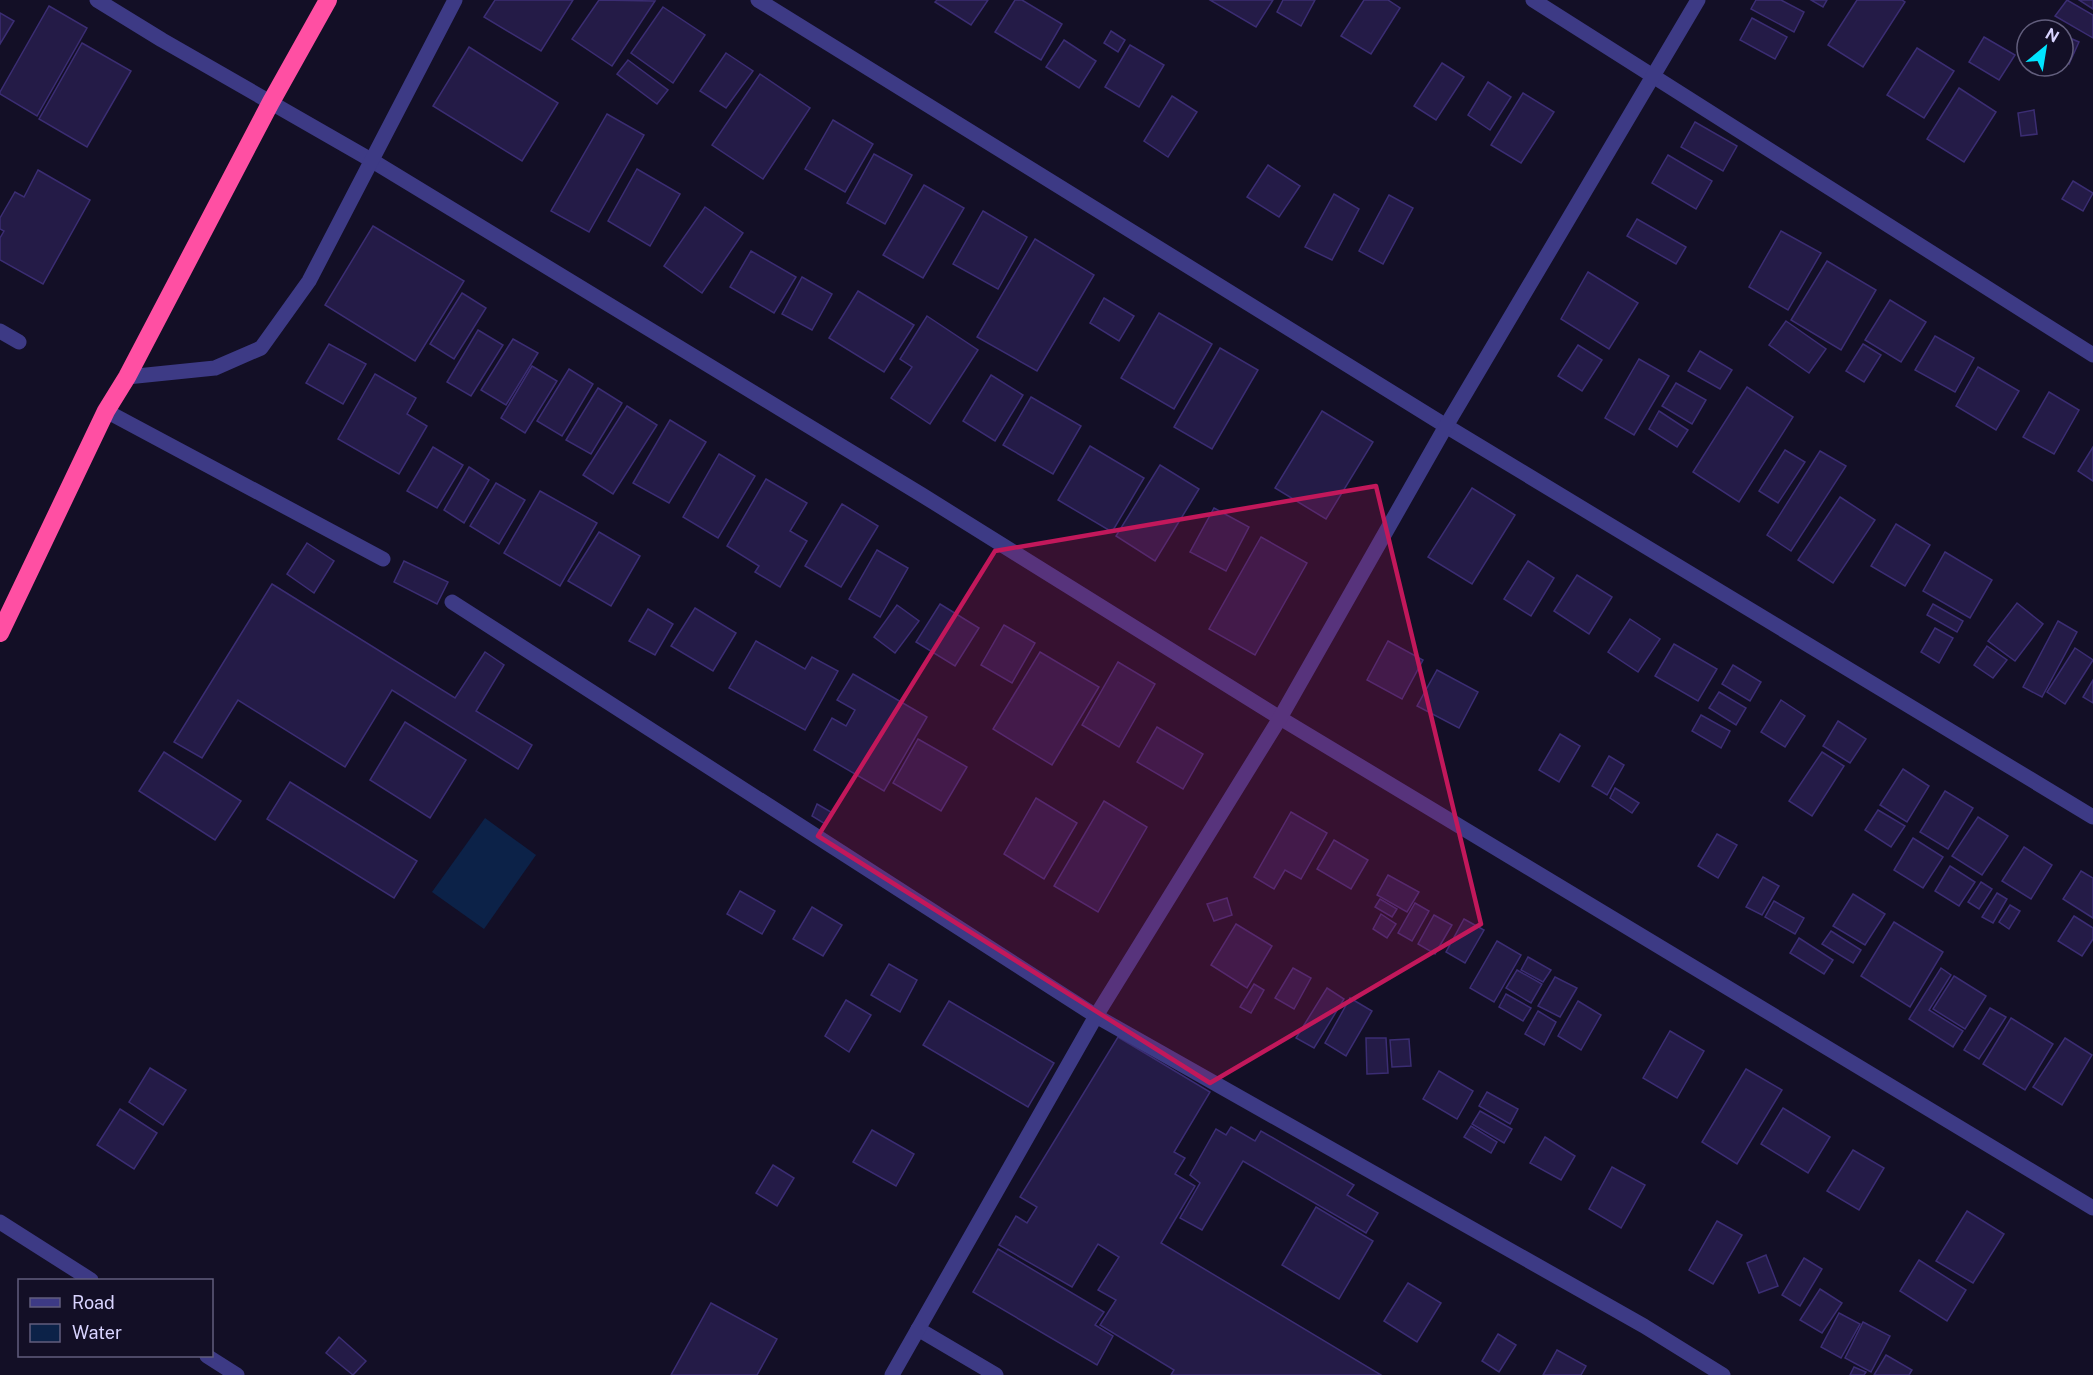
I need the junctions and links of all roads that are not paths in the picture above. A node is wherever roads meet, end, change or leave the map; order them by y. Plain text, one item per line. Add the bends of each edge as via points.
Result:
1 (97, 0) edge
2 (328, 0) edge
3 (456, 0) edge
4 (758, 0) edge
5 (1533, 0) edge
6 (1698, 0) edge
7 (1653, 76) junction
8 (271, 102) junction
9 (371, 160) junction
10 (0, 331) edge
11 (19, 342) dead end
12 (2093, 355) edge
13 (127, 377) junction
14 (106, 411) junction
15 (1446, 426) junction
16 (383, 559) dead end
17 (452, 602) dead end
18 (1, 630) edge
19 (1280, 718) junction
20 (2093, 817) edge
21 (1096, 1016) junction
22 (2093, 1208) edge
23 (0, 1222) edge
24 (88, 1279) edge
25 (918, 1329) junction
26 (209, 1357) edge
27 (237, 1375) edge
28 (892, 1375) edge
29 (996, 1375) edge
30 (1723, 1375) edge

1 - 8 street
2 - 8 highway
3 - 9 street
4 - 15 street
5 - 7 street
6 - 7 street
7 - 12 street
7 - 15 street
8 - 9 street
8 - 13 highway
9 - 13 street via 309,281 261,348 215,368
9 - 19 street
10 - 11 street
13 - 14 highway
14 - 16 street
14 - 18 highway
15 - 19 street
15 - 20 street
17 - 21 street
19 - 21 street
19 - 22 street
21 - 25 street
21 - 30 street via 1644,1326
23 - 24 street
25 - 28 street
25 - 29 street
26 - 27 street

